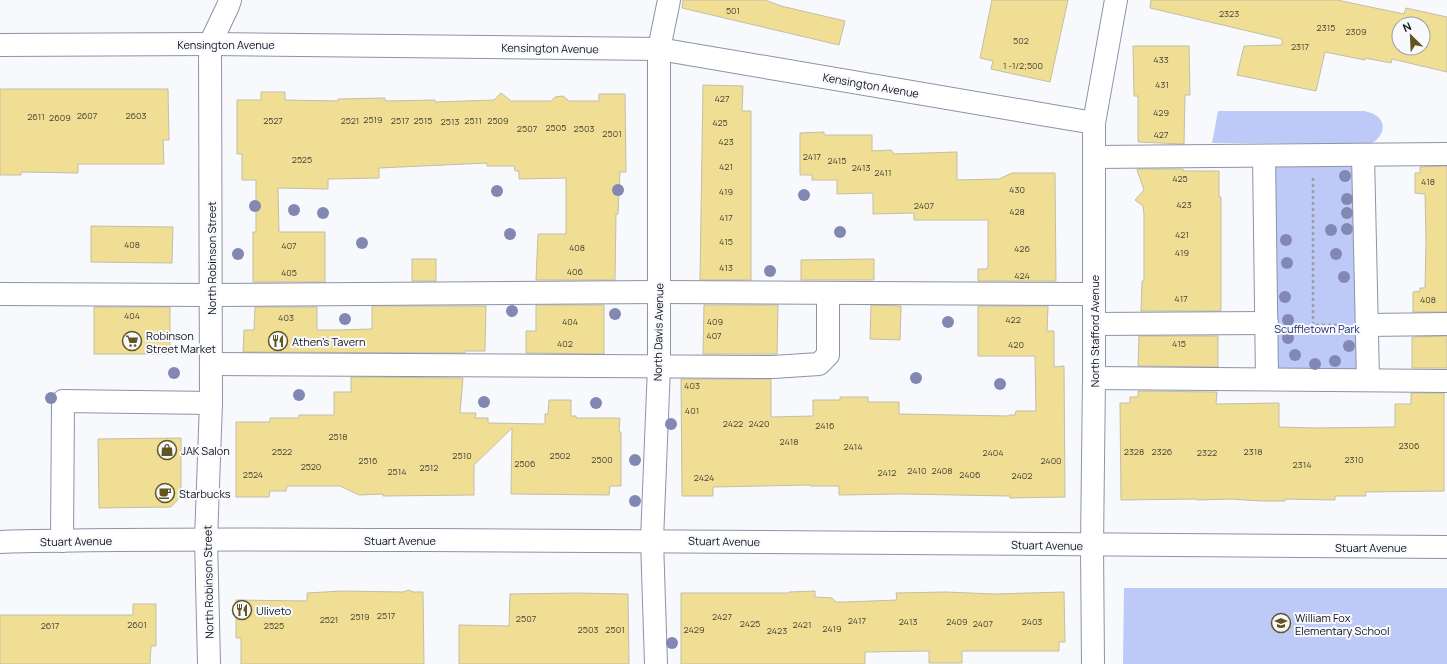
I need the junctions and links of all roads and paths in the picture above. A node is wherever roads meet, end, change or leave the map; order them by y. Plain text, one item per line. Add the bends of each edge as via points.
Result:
1 (230, 0) edge
2 (669, 0) edge
3 (1116, 0) edge
4 (210, 44) junction
5 (0, 45) edge
6 (659, 49) junction
7 (1094, 123) junction
8 (1447, 154) edge
9 (1313, 155) junction
10 (1363, 155) junction
11 (1264, 156) junction
12 (1094, 157) junction
13 (659, 292) junction
14 (828, 293) junction
15 (0, 294) edge
16 (1094, 294) junction
17 (211, 295) junction
18 (1267, 323) junction
19 (1094, 324) junction
20 (1447, 324) edge
21 (1367, 325) junction
22 (211, 364) junction
23 (659, 366) junction
24 (1094, 378) junction
25 (1267, 378) junction
26 (1368, 380) junction
27 (1447, 381) edge
28 (211, 403) junction
29 (62, 540) junction
30 (206, 540) junction
31 (652, 540) junction
32 (0, 542) edge
33 (1092, 546) junction
34 (1447, 547) edge
35 (209, 664) edge
36 (656, 664) edge
37 (1093, 664) edge

1 - 4 street, North Robinson Street
2 - 6 street, North Davis Avenue
3 - 7 street, North Stafford Avenue
4 - 5 street, Kensington Avenue
4 - 6 street, Kensington Avenue
4 - 17 street, North Robinson Street
6 - 7 street, Kensington Avenue
6 - 13 street, North Davis Avenue
7 - 12 street, North Stafford Avenue
8 - 10 street
9 - 10 street
9 - 11 street
9 - 21 path via 1313,325
10 - 21 street
11 - 12 street
11 - 18 street
12 - 16 street, North Stafford Avenue
13 - 14 street
13 - 17 street
13 - 23 street, North Davis Avenue
14 - 16 street
14 - 23 street via 828,355 819,364 773,367
15 - 17 street
16 - 19 street, North Stafford Avenue
17 - 22 street, North Robinson Street
18 - 19 street
18 - 25 street
19 - 24 street, North Stafford Avenue
20 - 21 street
21 - 26 street
22 - 23 street
22 - 28 street, North Robinson Street
23 - 31 street, North Davis Avenue
24 - 25 street
24 - 33 street, North Stafford Avenue
25 - 26 street
26 - 27 street
28 - 29 street via 63,401
28 - 30 street, North Robinson Street
29 - 30 street, Stuart Avenue
29 - 32 street, Stuart Avenue
30 - 31 street, Stuart Avenue
30 - 35 street, North Robinson Street
31 - 33 street, Stuart Avenue
31 - 36 street, North Davis Avenue
33 - 34 street, Stuart Avenue
33 - 37 street, North Stafford Avenue

